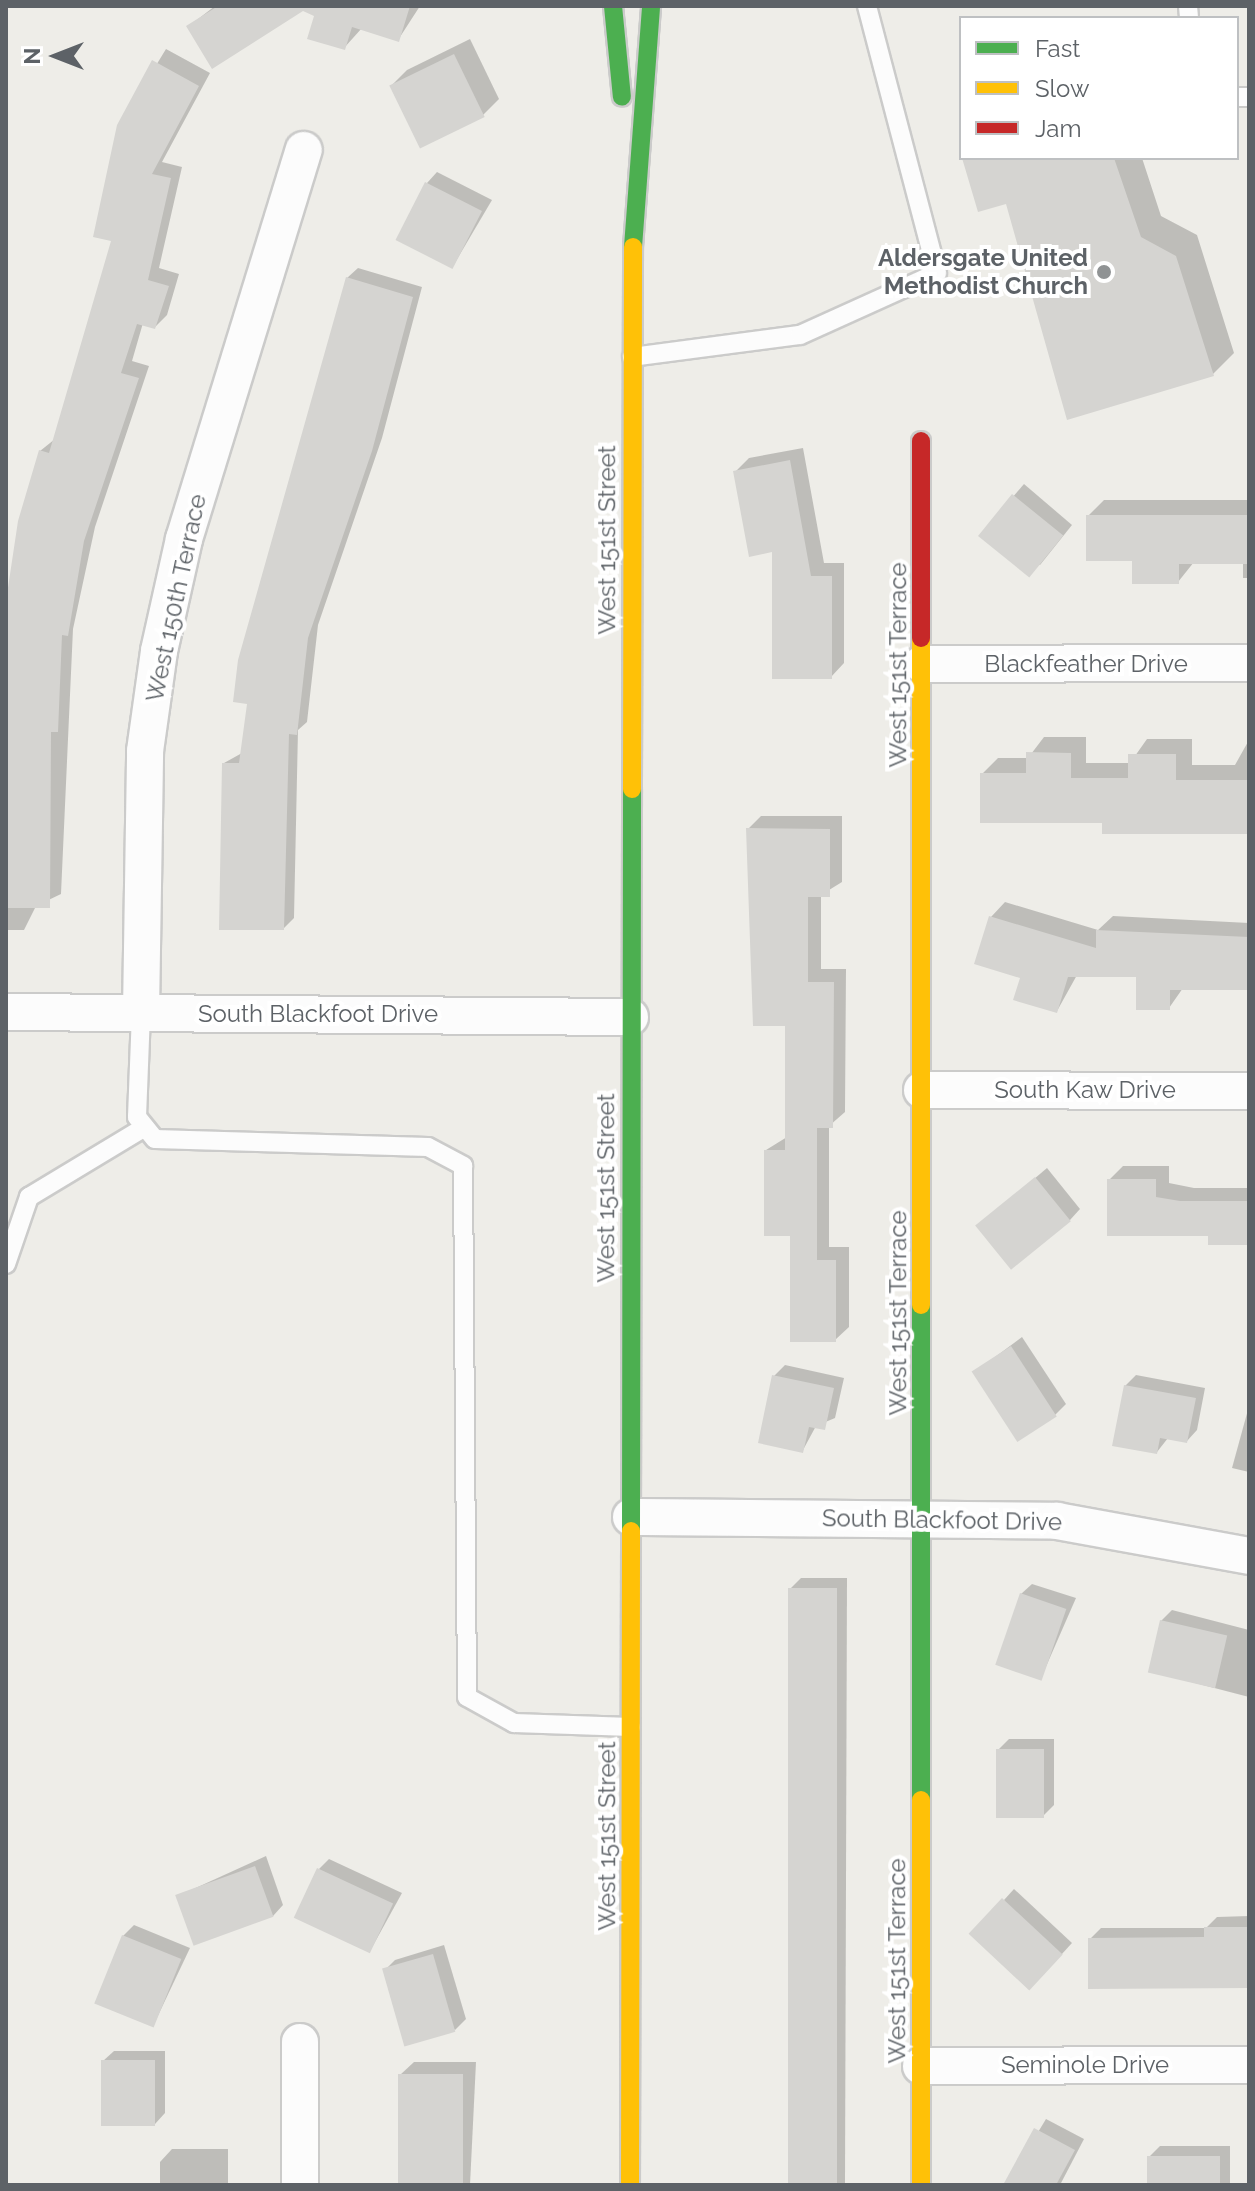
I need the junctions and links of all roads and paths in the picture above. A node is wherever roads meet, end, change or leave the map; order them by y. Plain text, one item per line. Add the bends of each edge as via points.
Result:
1 (613, 6) edge
2 (643, 6) edge
3 (651, 6) edge
4 (867, 6) edge
5 (646, 53) junction
6 (304, 150) dead end
7 (633, 190) junction
8 (632, 357) junction
9 (921, 441) dead end
10 (1249, 663) edge
11 (922, 664) junction
12 (6, 1012) edge
13 (141, 1013) junction
14 (630, 1017) junction
15 (922, 1090) junction
16 (1249, 1091) edge
17 (145, 1127) junction
18 (6, 1264) edge
19 (631, 1517) junction
20 (922, 1517) junction
21 (1249, 1556) edge
22 (631, 1727) junction
23 (300, 2042) dead end
24 (1249, 2065) edge
25 (921, 2066) junction
26 (300, 2185) edge
27 (630, 2185) edge
28 (921, 2185) edge

1 - 7 main road, West 151st Street
2 - 5 main road
3 - 5 main road, West 151st Street
4 - 8 lane via 937,273 800,335
5 - 7 main road, West 151st Street
6 - 13 street, West 150th Terrace via 184,539 159,651 145,751
7 - 8 main road, West 151st Street
8 - 14 main road, West 151st Street
9 - 11 main road, West 151st Terrace
10 - 11 street, Blackfeather Drive
11 - 15 main road, West 151st Terrace
12 - 13 street, South Blackfoot Drive
13 - 14 street, South Blackfoot Drive
13 - 17 lane via 137,1117
14 - 19 main road, West 151st Street
15 - 16 street, South Kaw Drive
15 - 20 main road, West 151st Terrace
17 - 18 lane via 29,1197
17 - 22 lane via 155,1139 182,1143 428,1147 463,1166 467,1697 514,1723
19 - 20 street, South Blackfoot Drive
19 - 22 main road, West 151st Street
20 - 21 street, South Blackfoot Drive via 1057,1521
20 - 25 main road, West 151st Terrace
22 - 27 main road, West 151st Street
23 - 26 street
24 - 25 street, Seminole Drive
25 - 28 main road, West 151st Terrace

